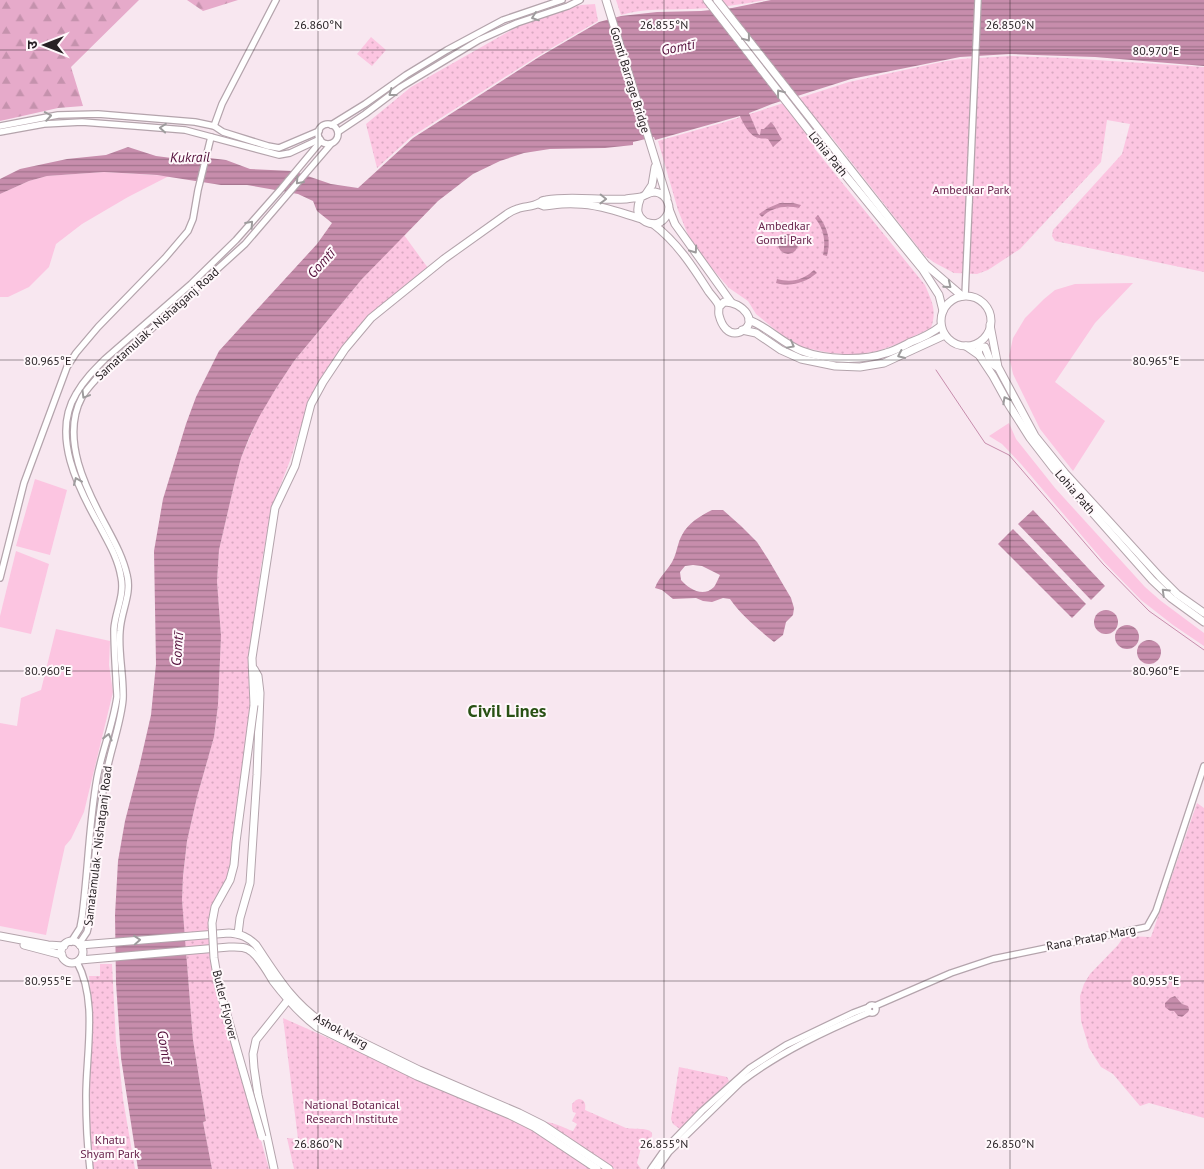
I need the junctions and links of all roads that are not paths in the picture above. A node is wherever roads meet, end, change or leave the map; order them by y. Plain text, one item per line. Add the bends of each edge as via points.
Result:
1 (276, 0) edge
2 (562, 0) edge
3 (581, 0) edge
4 (706, 0) edge
5 (717, 0) edge
6 (978, 0) edge
7 (604, 1) edge
8 (195, 122) junction
9 (331, 125) junction
10 (0, 126) edge
11 (214, 126) junction
12 (813, 129) junction
13 (319, 131) junction
14 (0, 132) edge
15 (192, 132) junction
16 (338, 132) junction
17 (229, 134) junction
18 (210, 139) junction
19 (320, 140) junction
20 (227, 141) junction
21 (330, 144) junction
22 (656, 164) junction
23 (643, 196) junction
24 (539, 204) junction
25 (669, 205) junction
26 (642, 219) junction
27 (653, 224) junction
28 (964, 296) junction
29 (731, 302) junction
30 (720, 306) junction
31 (943, 311) junction
32 (749, 320) junction
33 (990, 325) junction
34 (941, 326) junction
35 (742, 330) junction
36 (945, 335) junction
37 (966, 346) junction
38 (979, 355) junction
39 (998, 367) junction
40 (0, 578) edge
41 (1204, 613) edge
42 (1204, 622) edge
43 (257, 692) junction
44 (1204, 766) edge
45 (238, 934) junction
46 (0, 938) edge
47 (80, 944) junction
48 (256, 945) junction
49 (64, 946) junction
50 (252, 952) junction
51 (62, 955) junction
52 (78, 961) junction
53 (288, 1000) junction
54 (871, 1008) junction
55 (90, 1169) edge
56 (272, 1169) edge
57 (597, 1169) edge
58 (609, 1169) edge
59 (652, 1169) edge
60 (657, 1169) edge

1 - 11 street via 222,104
2 - 9 street via 503,20 447,50
3 -> 16 street via 479,40 401,87
12 -> 4 main road, Lohia Path
5 -> 12 main road, Lohia Path
6 - 28 street
7 - 22 main road, Gomti Barrage Bridge
10 -> 8 street via 58,115 98,114
8 - 11 street
8 - 15 street
9 - 13 street
9 - 16 street
11 - 17 street
12 -> 28 main road, Lohia Path via 926,265
12 - 31 main road, Lohia Path via 922,270 939,295
13 - 17 street via 279,148
13 - 19 street
15 -> 14 street via 82,122 44,124
15 - 18 street
16 - 21 street via 337,140
17 - 20 street
18 - 20 street
18 - 40 street via 188,231 98,327 67,367 24,483
19 - 20 street via 279,155
19 - 21 street
47 -> 19 street, Samatamulak - Nishatganj Road via 93,801 117,695 114,626 122,585 110,544 74,476 66,438 70,408 89,375 236,240
21 -> 47 street, Samatamulak - Nishatganj Road via 245,244 96,378 82,397 76,414 74,431 82,474 123,560 129,590 119,641 122,709 101,801 90,920
22 - 23 main road via 652,185
22 - 25 main road, Gomti Barrage Bridge
24 -> 23 main road via 543,200
23 - 25 main road via 650,192 658,193
23 - 26 main road via 638,207
24 - 26 main road via 589,205
24 - 43 main road via 517,209 496,221 371,318 322,382 311,404 295,466 275,508 252,658
25 - 27 main road via 666,218
25 -> 29 main road, Gomti Barrage Bridge via 675,224
26 - 27 main road
27 - 30 main road via 674,242
28 - 31 main road via 950,301
28 - 33 main road via 984,304
29 - 30 main road
29 - 32 main road via 744,309
30 - 35 main road via 719,316 726,329 736,333
31 - 34 main road
32 -> 34 main road via 802,351 845,359 886,353
32 - 35 main road
33 - 37 main road via 984,338
33 - 39 main road, Lohia Path
34 - 36 main road
36 -> 35 main road via 884,363 844,367 801,359 756,333
36 - 37 main road via 950,341
37 - 38 main road, Lohia Path
38 - 39 main road via 979,349 986,348 991,363
42 -> 38 main road, Lohia Path via 1152,580 1054,470 1030,438
39 - 41 main road, Lohia Path via 1035,436 1065,473 1160,577
43 - 45 main road via 258,757 250,883
43 - 56 main road, Butler Flyover, bridge via 234,865 230,880 215,907 212,923 219,987
44 - 54 street, Rana Pratap Marg via 1156,911 1147,927 993,959 943,976
47 -> 45 main road
45 - 48 main road, Ashok Marg
46 - 49 main road
46 - 51 main road
47 - 49 main road via 67,943
47 - 52 main road via 83,954
48 - 50 main road
48 - 58 main road, Ashok Marg via 291,996 310,1015 419,1070 543,1125
49 - 51 main road
50 - 52 main road via 246,948 229,948
50 - 53 main road, Ashok Marg
51 - 52 main road via 68,962
52 - 55 street via 88,994 86,1139
53 - 56 main road via 256,1040 253,1054
53 - 57 main road, Ashok Marg via 317,1027 417,1076 534,1127
54 - 59 street, Rana Pratap Marg via 853,1013 786,1045 750,1068 702,1110 665,1149
54 - 60 street, Rana Pratap Marg via 789,1050 754,1072 668,1152

